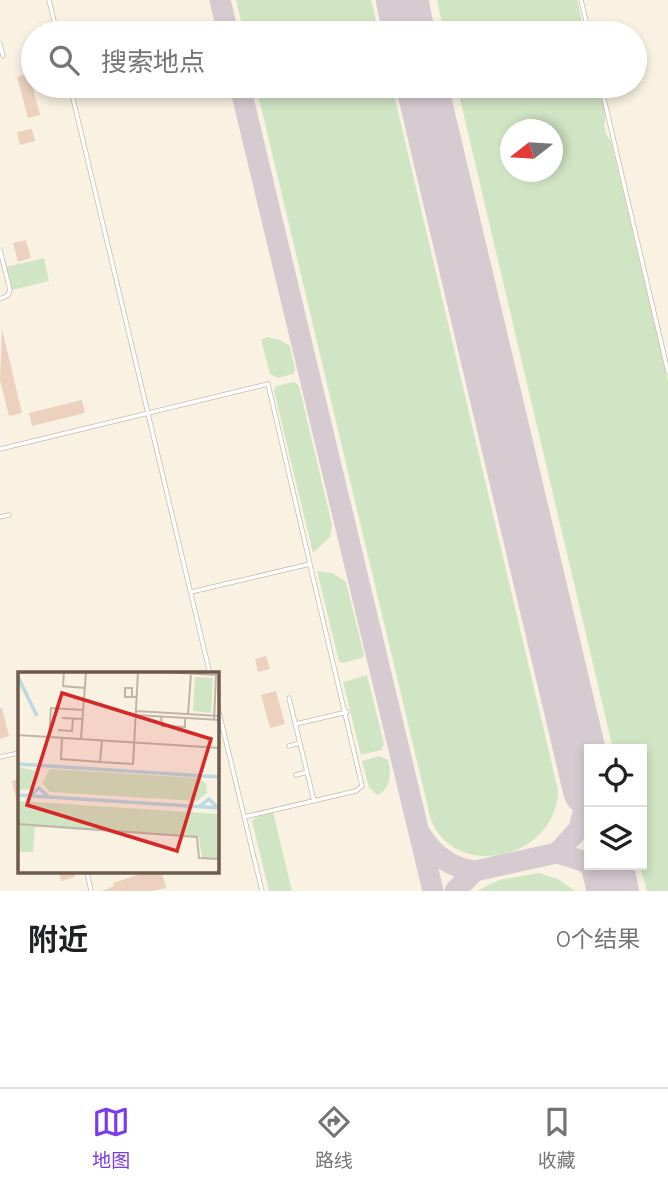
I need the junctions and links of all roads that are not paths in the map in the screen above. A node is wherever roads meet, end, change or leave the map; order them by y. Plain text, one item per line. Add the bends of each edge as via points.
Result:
1 (49, 0) edge
2 (581, 0) edge
3 (54, 21) edge
4 (586, 21) edge
5 (0, 44) edge
6 (3, 56) dead end
7 (73, 98) edge
8 (604, 98) edge
9 (0, 250) edge
10 (0, 299) edge
11 (668, 372) edge
12 (147, 413) junction
13 (0, 449) edge
14 (9, 514) dead end
15 (0, 517) edge
16 (310, 564) junction
17 (191, 592) junction
18 (210, 672) edge
19 (289, 698) dead end
20 (347, 712) junction
21 (219, 714) edge
22 (296, 724) junction
23 (300, 743) junction
24 (289, 747) dead end
25 (18, 753) edge
26 (0, 757) edge
27 (307, 772) junction
28 (296, 775) dead end
29 (314, 801) junction
30 (244, 817) junction
31 (87, 874) edge
32 (261, 890) edge
33 (91, 891) edge
34 (253, 891) edge

1 - 3 lane
2 - 4 lane
5 - 6 lane
7 - 12 lane
8 - 11 lane
9 - 10 lane via 10,290
12 - 13 lane
12 - 16 lane via 268,384
12 - 17 lane
14 - 15 lane
16 - 17 lane
16 - 20 lane
17 - 18 lane
19 - 22 lane
20 - 22 lane
20 - 29 lane via 362,786
21 - 30 lane
22 - 23 lane
23 - 24 lane
23 - 27 lane
25 - 26 lane
27 - 28 lane
27 - 29 lane
29 - 30 lane
30 - 32 lane
31 - 33 lane
32 - 34 lane

